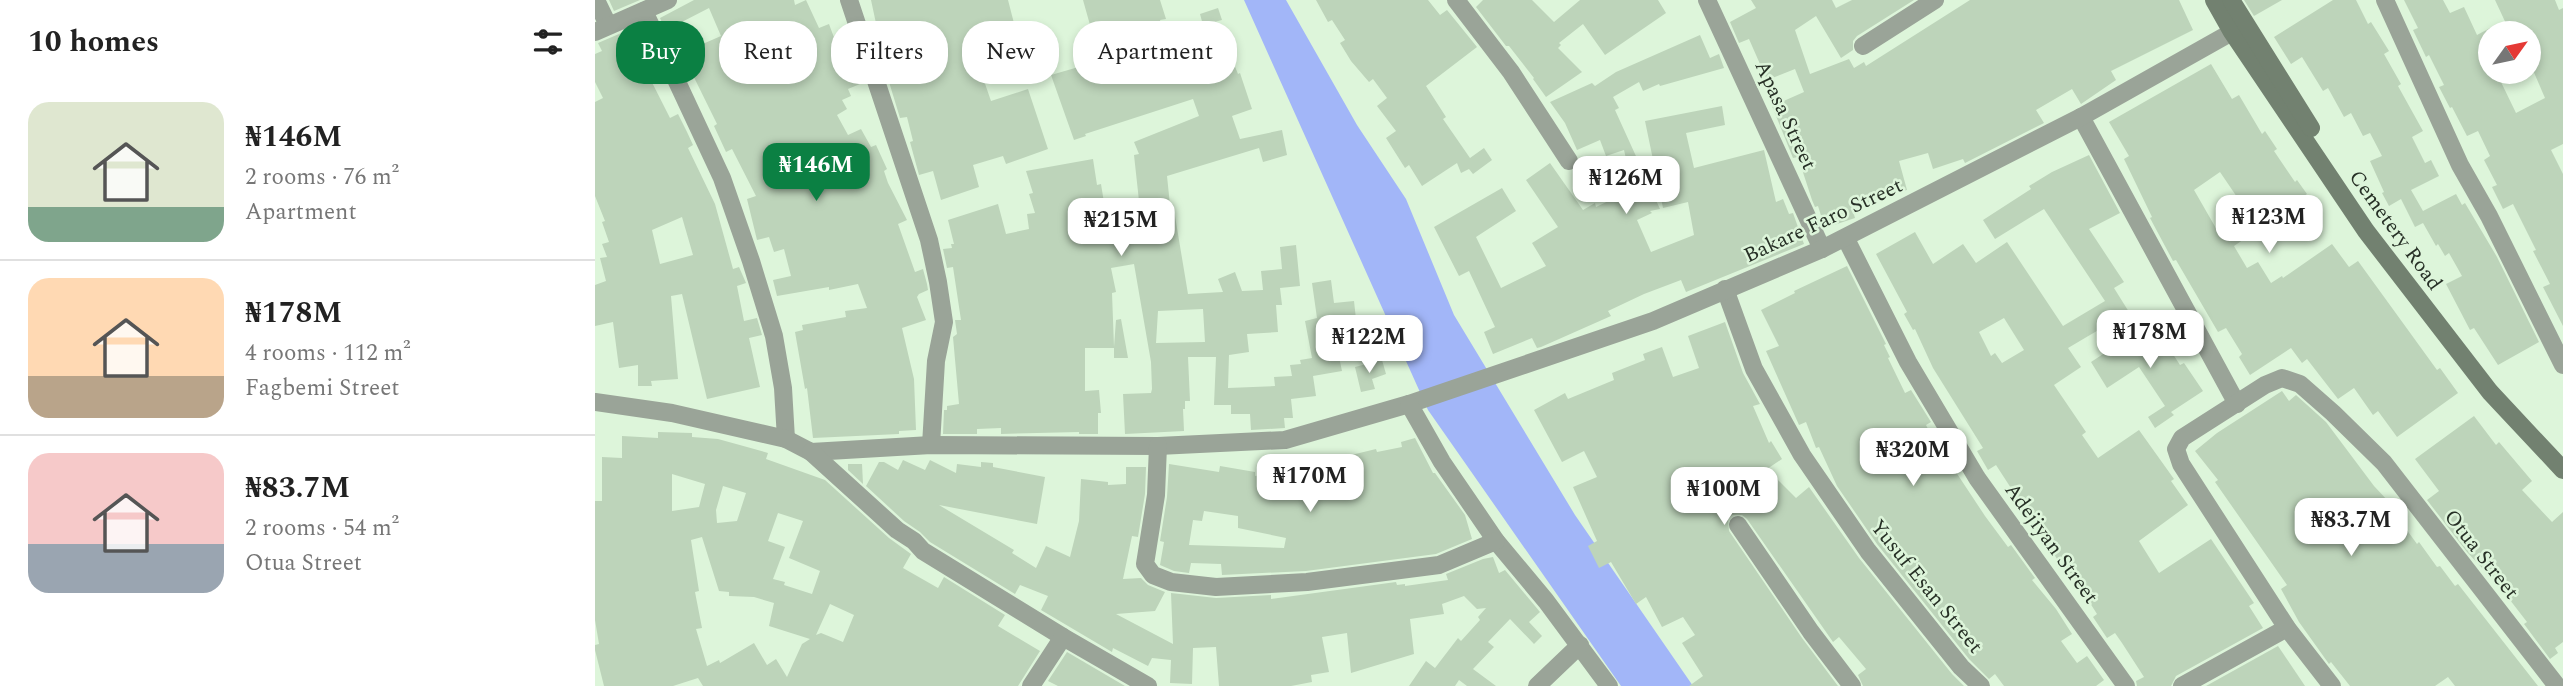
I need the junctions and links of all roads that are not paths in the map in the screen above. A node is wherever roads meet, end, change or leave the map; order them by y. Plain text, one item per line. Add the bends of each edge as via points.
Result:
1 (596, 0) edge
2 (668, 0) edge
3 (849, 0) edge
4 (1456, 0) edge
5 (1707, 0) edge
6 (1935, 0) edge
7 (2214, 0) edge
8 (2231, 0) edge
9 (2385, 0) edge
10 (644, 11) junction
11 (601, 29) edge
12 (2232, 32) junction
13 (1863, 46) dead end
14 (2081, 117) junction
15 (1569, 161) dead end
16 (1846, 239) junction
17 (1822, 249) junction
18 (1725, 289) junction
19 (2563, 365) edge
20 (595, 402) edge
21 (1411, 403) junction
22 (2237, 404) junction
23 (786, 439) junction
24 (931, 445) junction
25 (1158, 446) junction
26 (811, 452) junction
27 (2563, 454) edge
28 (2563, 470) edge
29 (1738, 525) dead end
30 (1496, 541) junction
31 (2287, 628) junction
32 (1063, 637) junction
33 (1580, 645) junction
34 (1031, 686) edge
35 (1148, 686) edge
36 (1537, 686) edge
37 (1609, 686) edge
38 (1852, 686) edge
39 (1981, 686) edge
40 (2126, 686) edge
41 (2182, 686) edge
42 (2332, 686) edge
43 (2557, 686) edge

1 - 11 street
2 - 10 street
3 - 24 street via 929,240 938,282 944,322 936,360
4 - 15 street via 1511,72
5 - 17 street, Apasa Street
6 - 13 street
7 - 12 main road, Cemetery Road
8 - 27 main road, Cemetery Road via 2370,219 2497,384
9 - 19 street via 2460,165
10 - 11 street
10 - 23 street via 722,178 751,261 774,336
12 - 14 street, Bakare Faro Street
12 - 28 main road, Cemetery Road via 2366,231 2490,392
14 - 16 street, Bakare Faro Street
14 - 22 street
16 - 17 street, Bakare Faro Street
16 - 40 street, Adejiyan Street via 1908,362 1977,478
17 - 18 street, Bakare Faro Street
18 - 21 street, Bakare Faro Street via 1653,321
18 - 39 street, Yusuf Esan Street via 1754,369 1802,455 1868,551
20 - 23 street via 671,413
21 - 25 street, Bakare Faro Street via 1285,440
21 - 30 street via 1443,462
22 - 31 street, Otua Street via 2182,438 2176,449 2181,464
22 - 43 street, Otua Street via 2281,378 2300,384 2333,413 2383,463
23 - 26 street
24 - 25 street, Bakare Faro Street
24 - 26 street, Bakare Faro Street
25 - 30 street via 1145,564 1153,575 1171,582 1216,587 1369,576 1439,565
26 - 32 street via 923,551
29 - 38 street
30 - 33 street
31 - 41 street
31 - 42 street
32 - 34 street
32 - 35 street
33 - 36 street
33 - 37 street

